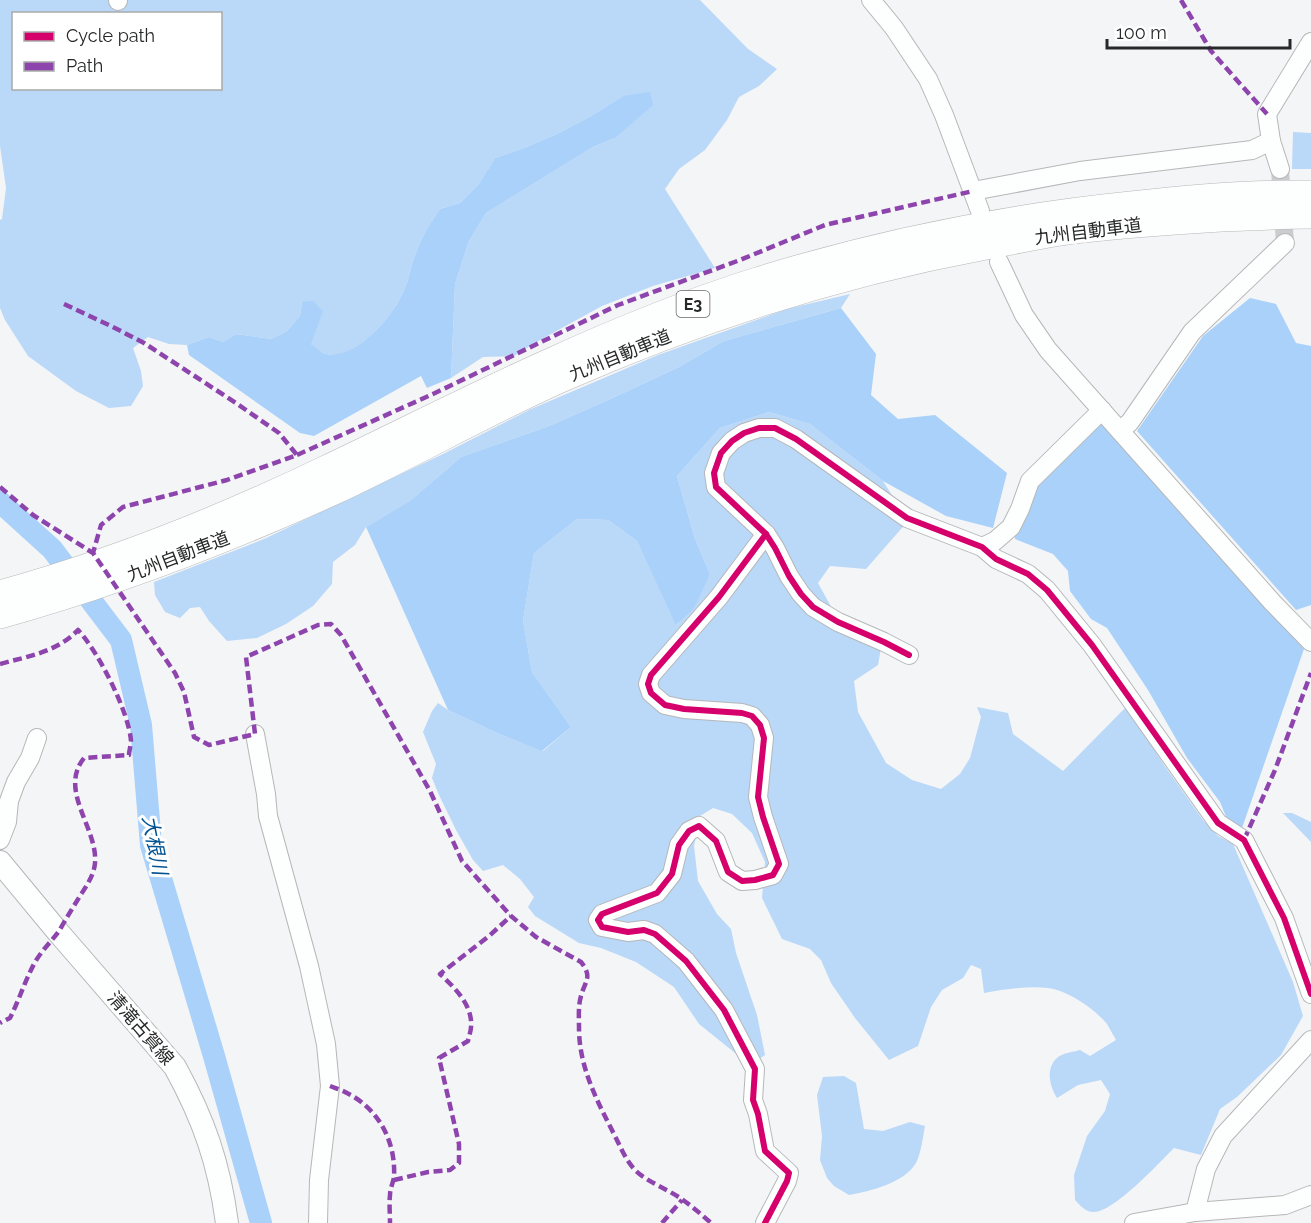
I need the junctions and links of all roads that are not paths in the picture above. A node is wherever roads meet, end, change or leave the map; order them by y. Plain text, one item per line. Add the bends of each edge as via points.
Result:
1 (871, 0) edge
2 (1311, 42) edge
3 (1271, 141) junction
4 (1280, 169) tunnel mouth
5 (973, 191) junction
6 (1311, 194) edge
7 (980, 211) dead end
8 (1311, 215) edge
9 (1285, 243) dead end
10 (999, 262) dead end
11 (1102, 410) junction
12 (1120, 431) junction
13 (766, 534) junction
14 (982, 547) junction
15 (124, 565) junction
16 (43, 592) junction
17 (0, 594) edge
18 (0, 615) edge
19 (1311, 642) edge
20 (909, 655) dead end
21 (255, 734) dead end
22 (37, 738) dead end
23 (0, 840) edge
24 (0, 862) edge
25 (1311, 994) edge
26 (1311, 1040) edge
27 (1311, 1195) edge
28 (1195, 1212) junction
29 (226, 1223) edge
30 (318, 1223) edge
31 (765, 1223) edge
32 (1134, 1223) edge

1 - 5 street via 928,79
2 - 3 street via 1267,114
3 - 4 street
3 - 5 street via 1252,150 1080,171
5 - 7 street
6 - 15 highway, 九州自動車道 / E3 via 1182,199 1074,211 935,234 756,281 568,353 322,471 180,533
8 - 15 highway, 九州自動車道 / E3 via 1178,220 1075,230 940,254 814,286 704,321 561,379 335,490 193,552
9 - 12 street via 1192,332
10 - 11 street via 1035,333
11 - 12 street
11 - 14 street via 1030,481 1011,527
12 - 19 street
13 - 14 street via 716,487 714,473 721,453 732,441 759,428 775,428 907,518
13 - 20 street via 789,576 813,607
13 - 31 street via 719,597 651,675 648,684 651,693 665,705 742,712 760,726 764,738 758,797 779,864 773,874 742,880 728,872 716,841 699,826 689,831 679,845 672,874 657,894 602,914 598,920 602,927 655,934 686,961 724,1010 755,1069 753,1100 765,1151 789,1173
14 - 25 street via 1047,590 1092,645 1218,823 1244,840 1284,918
15 - 16 highway, 九州自動車道 / E3
16 - 17 highway, 九州自動車道 / E3
16 - 18 highway, 九州自動車道 / E3
21 - 30 street via 268,816 326,1044 330,1086
22 - 23 street via 9,801
24 - 29 main road, 清滝古賀線 via 175,1067 211,1144
26 - 28 street via 1222,1136 1206,1169
27 - 28 street via 1285,1205
28 - 32 street

